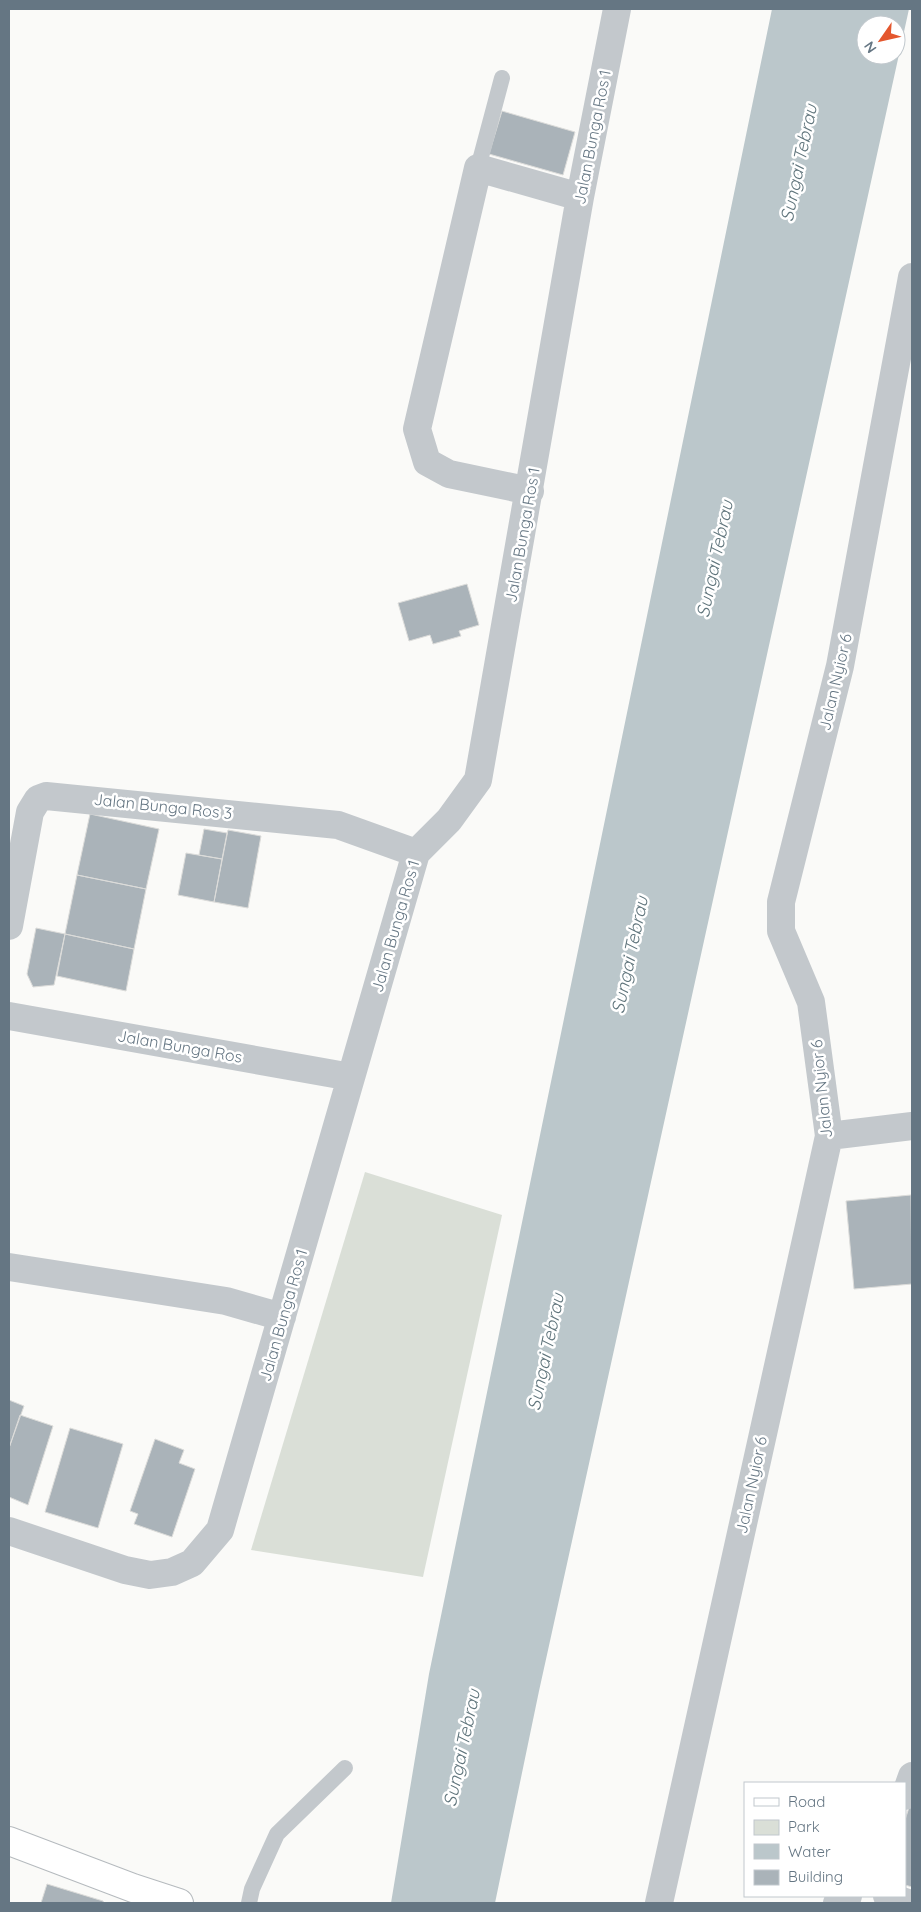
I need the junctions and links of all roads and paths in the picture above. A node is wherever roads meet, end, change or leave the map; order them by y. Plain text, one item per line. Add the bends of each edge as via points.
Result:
1 (617, 9) edge
2 (502, 78) dead end
3 (478, 168) junction
4 (580, 197) junction
5 (912, 276) edge
6 (904, 367) edge
7 (530, 491) junction
8 (416, 853) junction
9 (9, 926) edge
10 (9, 1016) edge
11 (351, 1077) junction
12 (912, 1126) edge
13 (829, 1136) junction
14 (9, 1268) edge
15 (282, 1317) junction
16 (9, 1531) edge
17 (345, 1768) dead end
18 (912, 1776) edge
19 (906, 1793) edge
20 (9, 1841) edge
21 (130, 1896) edge
22 (890, 1897) edge
23 (179, 1903) edge
24 (249, 1903) edge
25 (659, 1903) edge
26 (908, 1903) edge

1 - 4 street, Jalan Bunga Ros 1
2 - 3 lane
3 - 4 street
3 - 7 street via 417,428 428,462 442,470 473,481
4 - 7 street, Jalan Bunga Ros 1
5 - 6 street, Jalan Nyior 6
6 - 13 street, Jalan Nyior 6 via 840,666 781,902 781,931 811,1002
7 - 8 street, Jalan Bunga Ros 1 via 478,780 449,820
8 - 9 street, Jalan Bunga Ros 3 via 338,825 46,796 33,804 30,812
8 - 11 street, Jalan Bunga Ros 1
10 - 11 street, Jalan Bunga Ros
11 - 15 street, Jalan Bunga Ros 1
12 - 13 street
13 - 25 street, Jalan Nyior 6
14 - 15 street via 226,1301
15 - 16 street, Jalan Bunga Ros 1 via 220,1530 192,1564 172,1572 150,1575 125,1570
17 - 24 lane via 277,1834
18 - 19 street
20 - 21 main road
21 - 23 main road
22 - 26 street

